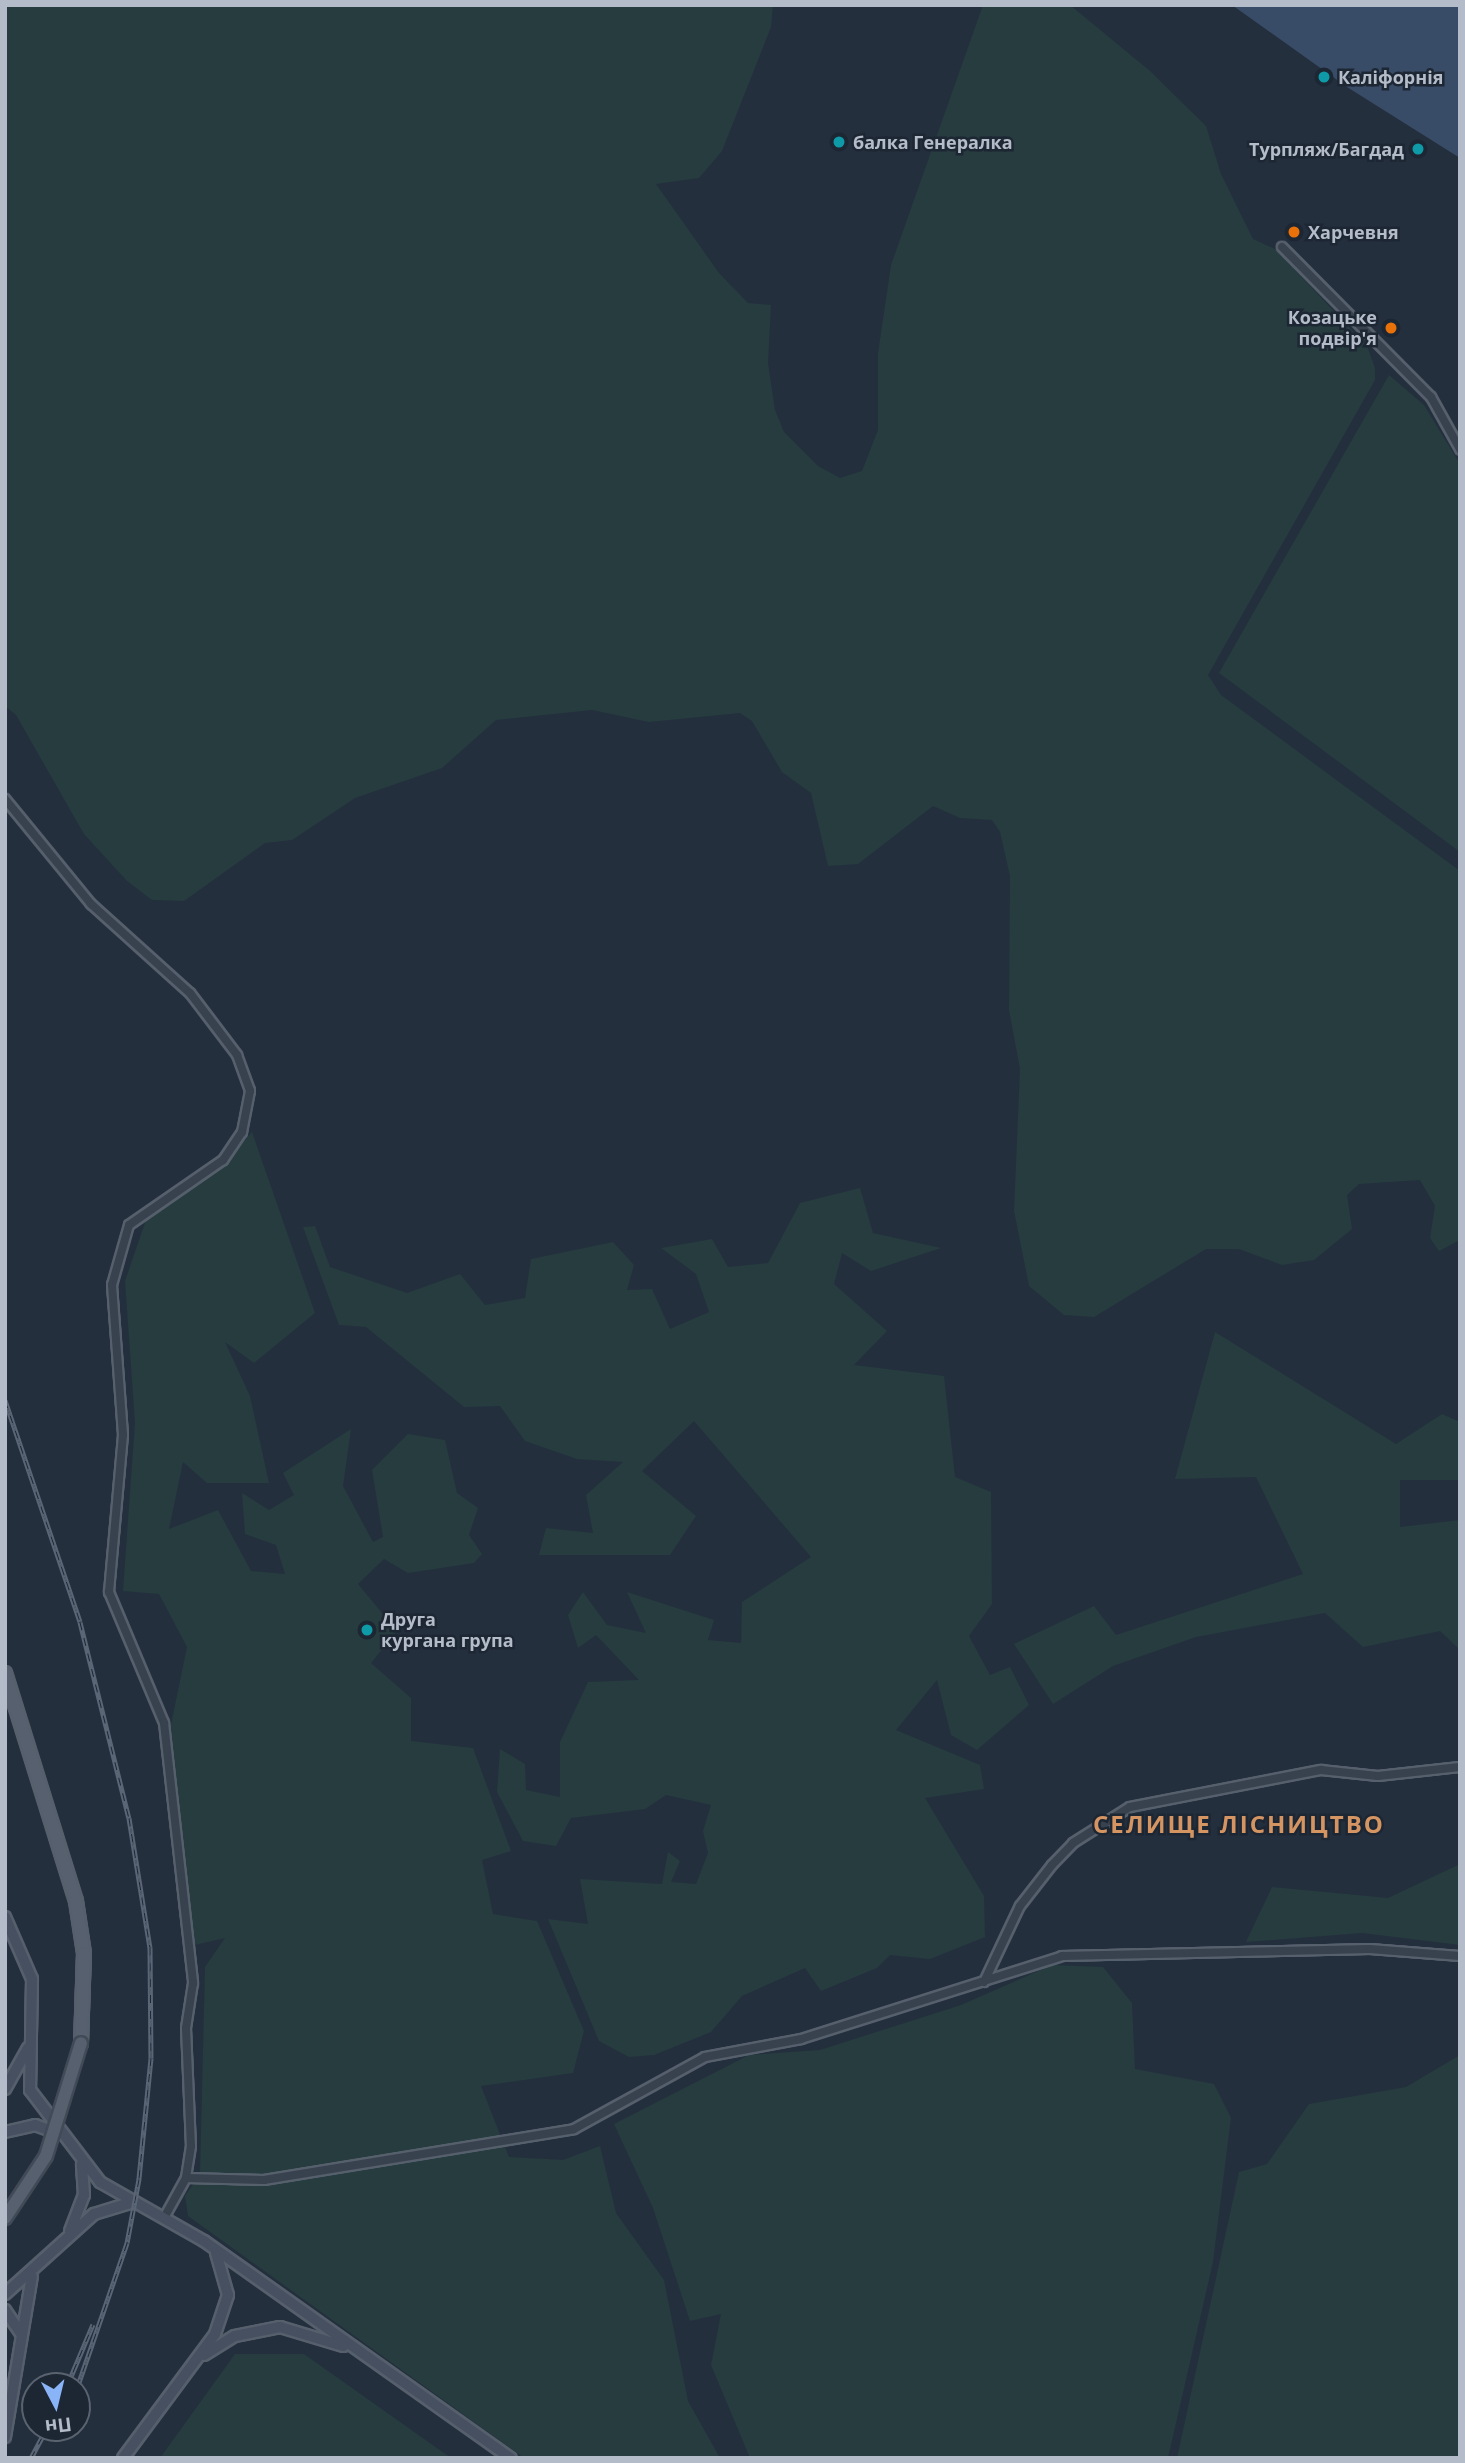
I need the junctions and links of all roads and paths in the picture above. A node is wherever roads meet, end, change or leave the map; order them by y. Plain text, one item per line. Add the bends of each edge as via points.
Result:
1 (1282, 247) dead end
2 (1460, 449) edge
3 (5, 799) edge
4 (5, 1674) edge
5 (1460, 1767) edge
6 (5, 1917) edge
7 (1460, 1956) edge
8 (984, 1982) junction
9 (30, 2045) junction
10 (5, 2088) edge
11 (5, 2132) edge
12 (66, 2138) junction
13 (82, 2161) junction
14 (186, 2178) junction
15 (130, 2203) junction
16 (165, 2216) junction
17 (5, 2218) edge
18 (65, 2240) junction
19 (204, 2241) junction
20 (32, 2276) junction
21 (5, 2294) edge
22 (5, 2309) edge
23 (21, 2343) junction
24 (368, 2358) junction
25 (198, 2360) junction
26 (14, 2404) junction
27 (5, 2413) edge
28 (5, 2437) edge
29 (123, 2458) edge
30 (511, 2458) edge

1 - 2 street via 1430,397
3 - 14 street via 91,904 190,993 237,1055 250,1091 242,1132 223,1160 129,1225 112,1284 123,1435 107,1576 119,1624 160,1712 171,1764 193,1983 186,2028 191,2146
4 - 17 main road, bridge via 76,1901 84,1953 81,2043 46,2156
5 - 8 street via 1378,1776 1321,1770 1130,1807 1073,1843 1052,1865 1020,1906
6 - 9 main road via 32,1979
7 - 8 street via 1370,1949 1098,1952 1062,1956
8 - 14 street via 801,2039 705,2057 574,2129 264,2179
9 - 10 main road
9 - 12 main road via 30,2090
11 - 12 main road via 35,2125
12 - 13 main road
13 - 15 main road
13 - 18 main road via 84,2195
14 - 16 street
15 - 16 main road
15 - 18 main road via 94,2214
16 - 19 main road
18 - 20 main road
19 - 24 main road
19 - 25 main road via 220,2258 228,2295
20 - 21 main road
20 - 23 main road
22 - 23 main road via 18,2322
23 - 26 main road
24 - 25 main road via 332,2340 280,2327 235,2336
24 - 30 main road
25 - 29 main road
26 - 27 street
26 - 28 main road

